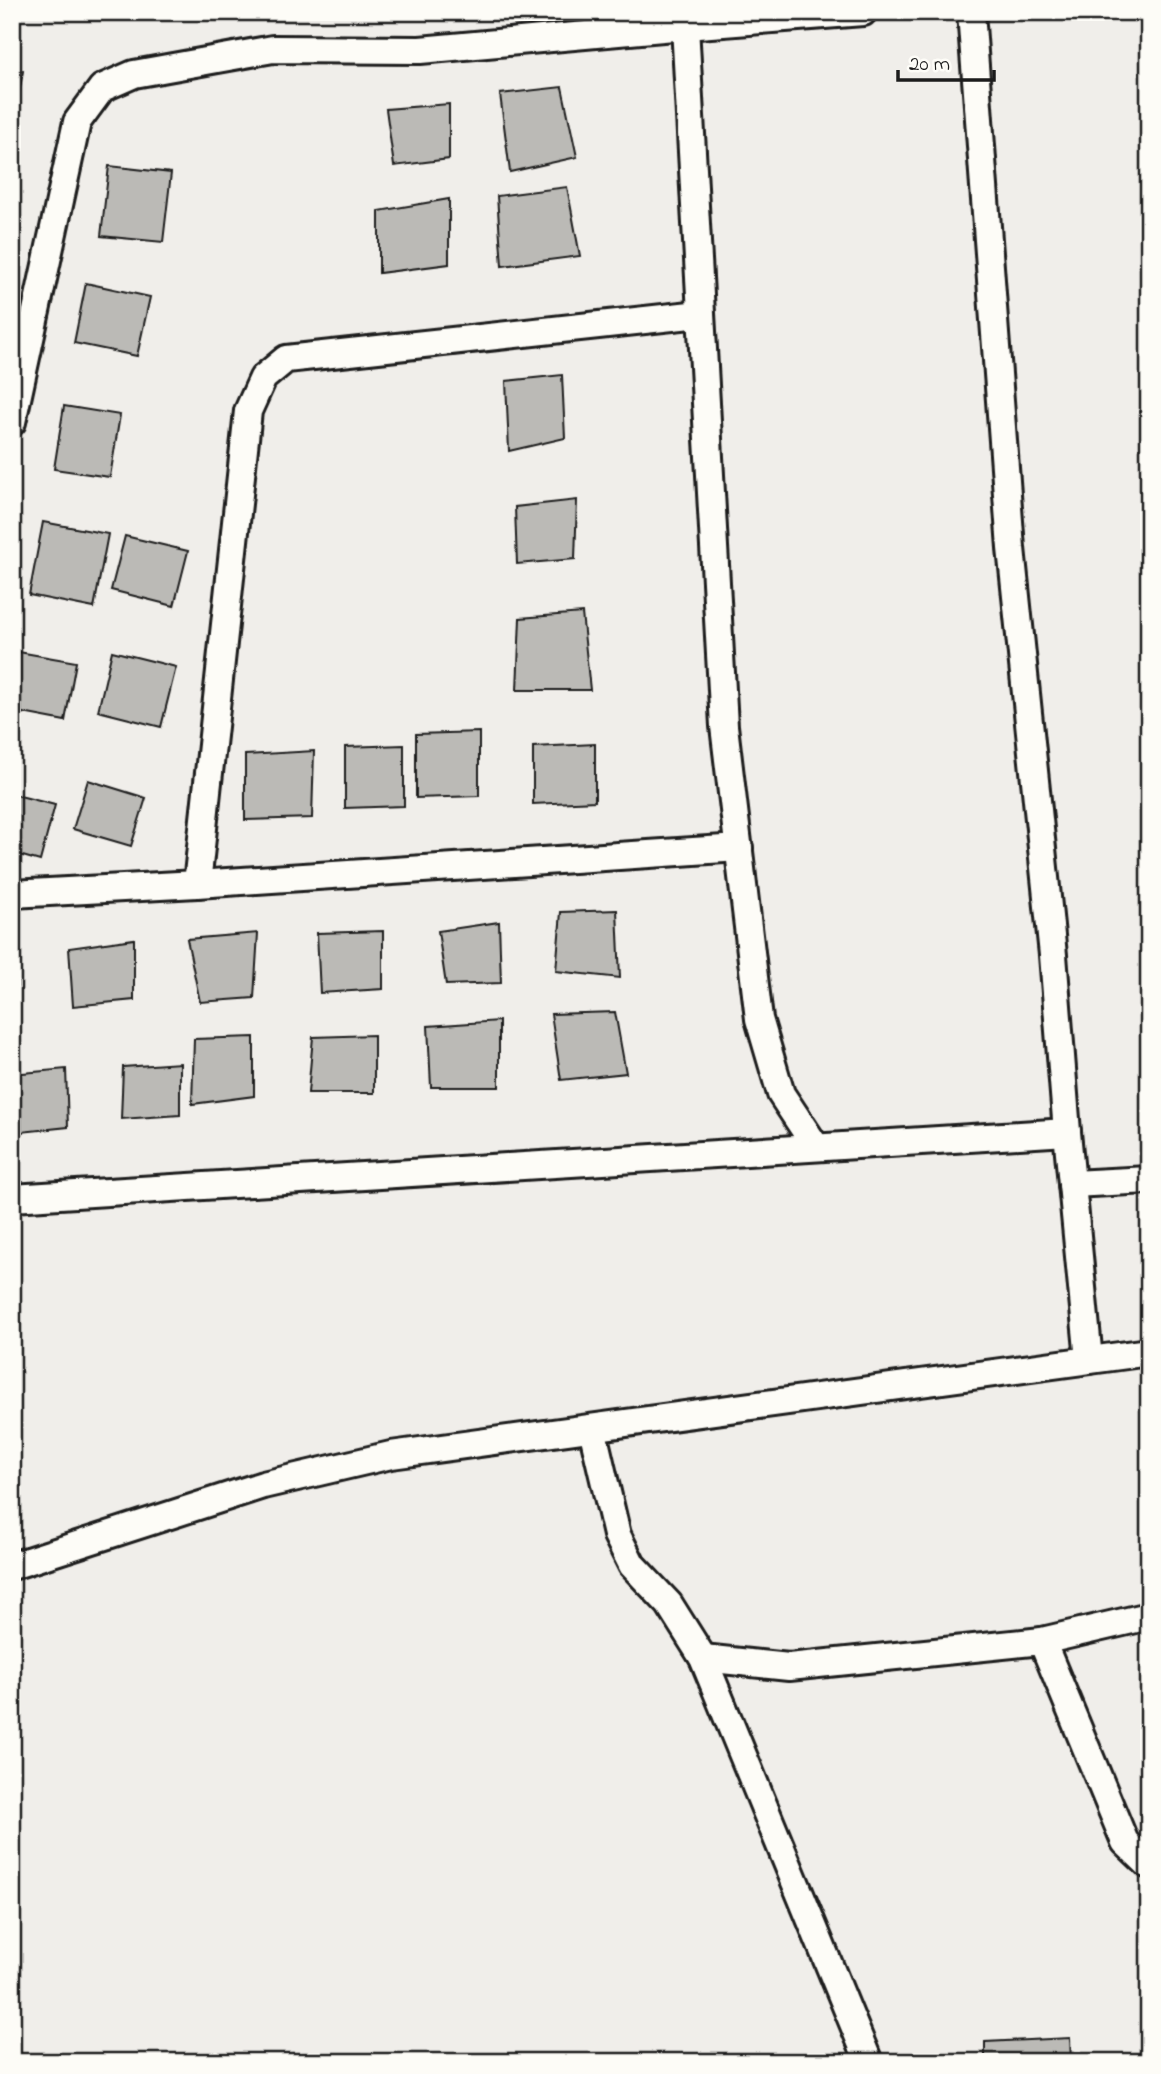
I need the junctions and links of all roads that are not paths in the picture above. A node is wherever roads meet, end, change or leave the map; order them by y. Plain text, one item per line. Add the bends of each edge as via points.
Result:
1 (863, 12) edge
2 (971, 12) edge
3 (685, 26) junction
4 (700, 314) junction
5 (12, 422) edge
6 (739, 848) junction
7 (197, 884) junction
8 (12, 894) edge
9 (1067, 1132) junction
10 (816, 1147) junction
11 (1149, 1180) edge
12 (1072, 1184) junction
13 (12, 1198) edge
14 (1149, 1352) edge
15 (1089, 1360) junction
16 (592, 1428) junction
17 (12, 1566) edge
18 (1149, 1616) edge
19 (1042, 1642) junction
20 (703, 1658) junction
21 (1149, 1865) edge
22 (869, 2062) edge

1 - 3 street
2 - 9 street via 1011,548
3 - 4 street
3 - 5 street via 420,50 273,49 134,75 102,88 77,122
4 - 6 street via 724,726
4 - 7 street via 286,359 263,378 248,411
6 - 7 street
6 - 10 street via 759,1019 781,1094
7 - 8 street
9 - 10 street
9 - 12 street
10 - 13 street
11 - 12 street
12 - 15 street
14 - 15 street
15 - 16 street
16 - 17 street via 391,1455 263,1485
16 - 20 street via 617,1535 632,1565 669,1604
18 - 19 street
19 - 20 street via 789,1667
19 - 21 street via 1125,1842
20 - 22 street

